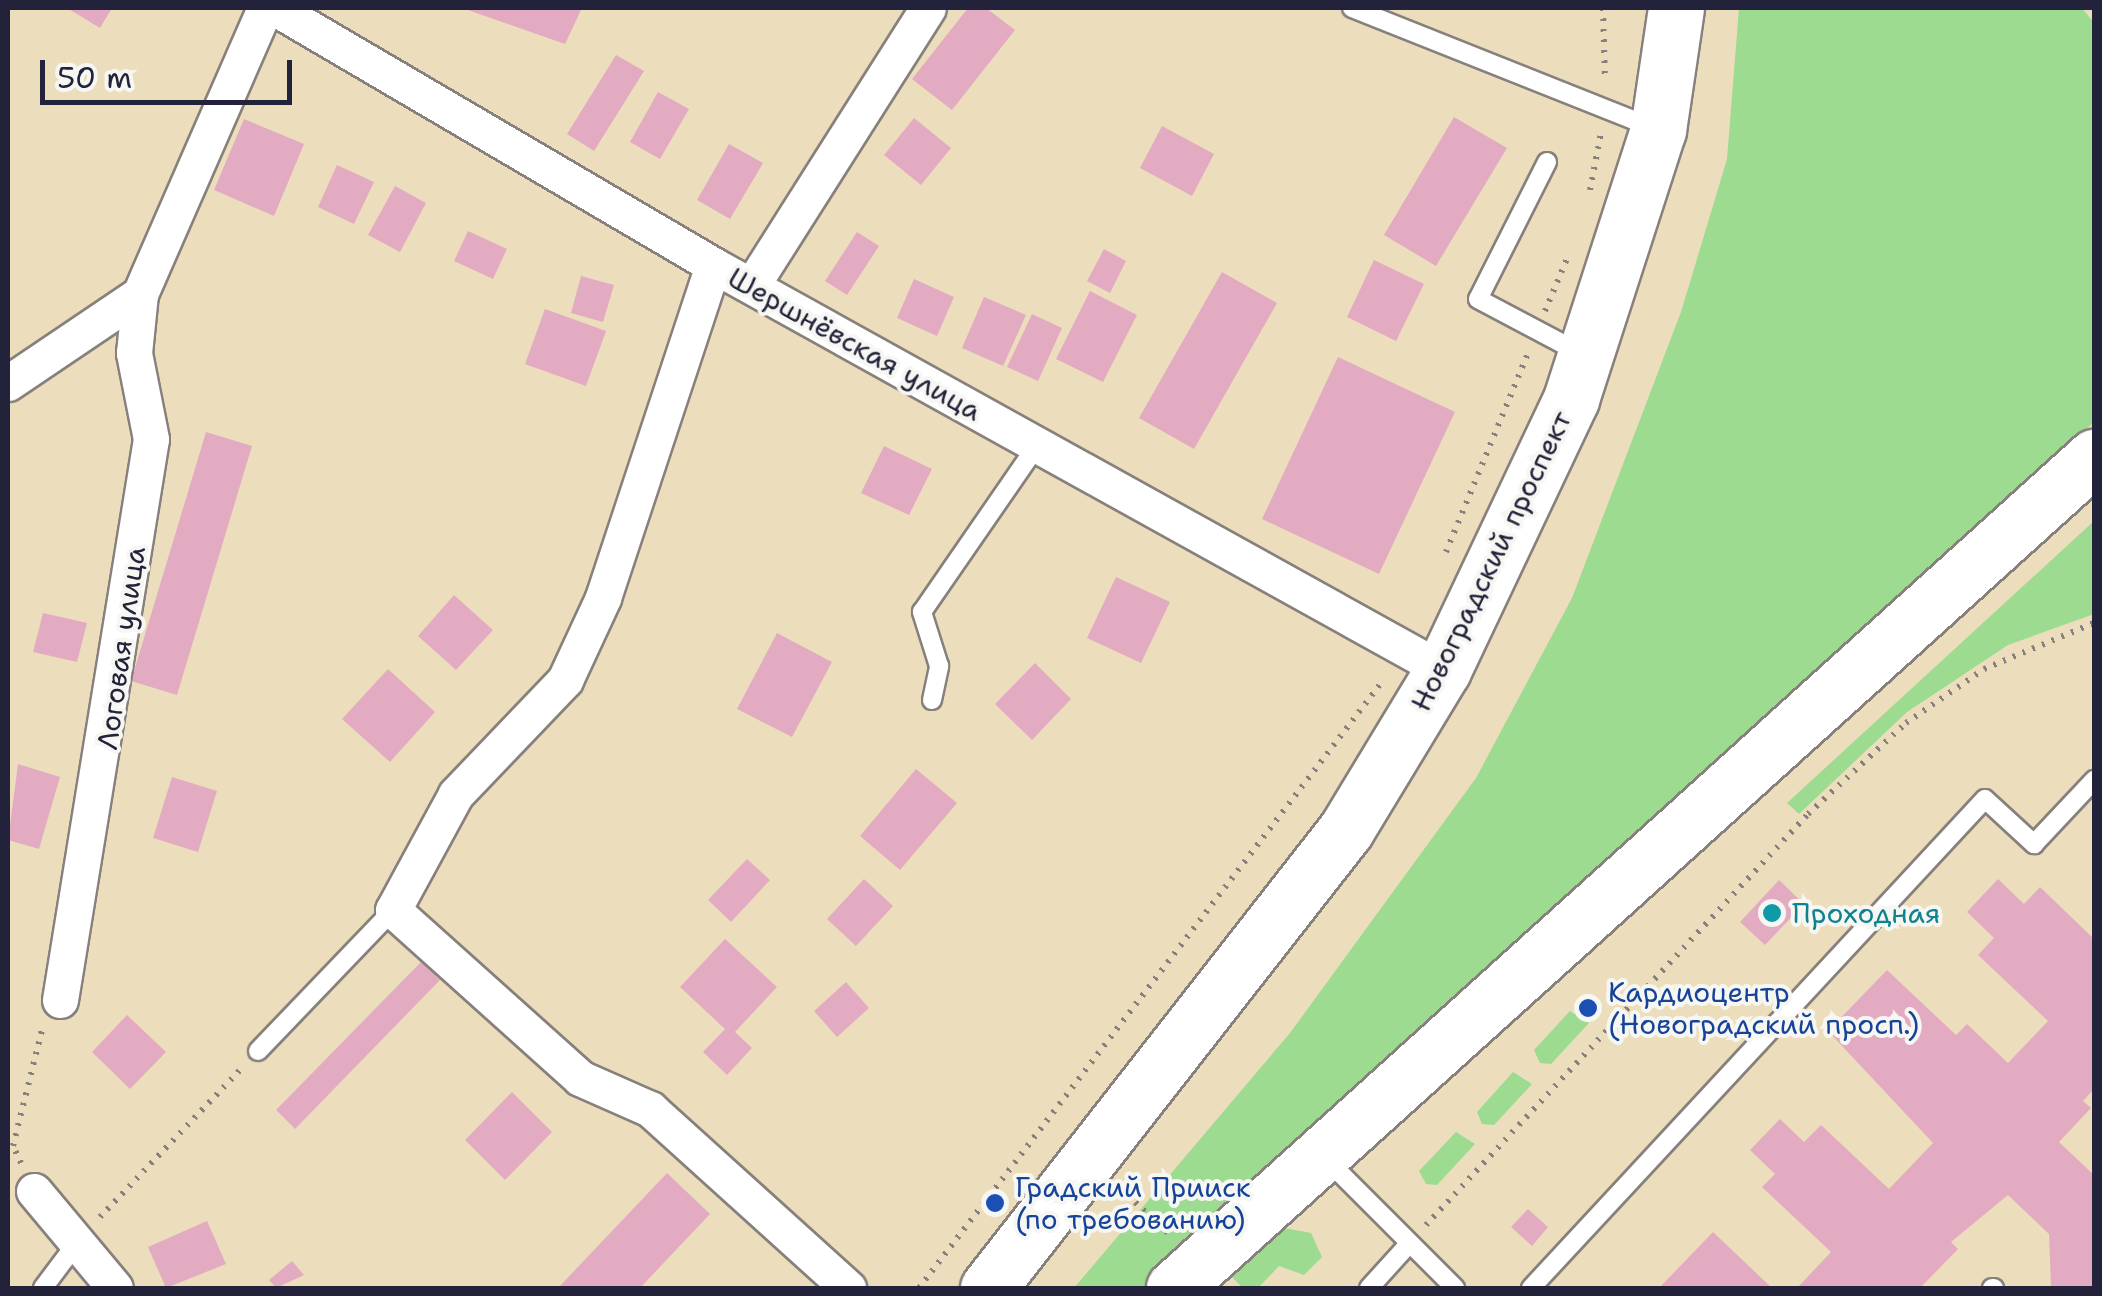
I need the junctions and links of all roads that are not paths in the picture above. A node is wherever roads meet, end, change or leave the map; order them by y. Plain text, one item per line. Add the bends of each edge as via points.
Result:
1 (265, 8) edge
2 (275, 8) edge
3 (928, 8) edge
4 (1352, 8) edge
5 (1676, 8) edge
6 (1658, 130) junction
7 (1547, 162) dead end
8 (714, 265) junction
9 (752, 285) junction
10 (140, 294) junction
11 (1585, 356) junction
12 (8, 384) edge
13 (1036, 446) junction
14 (2094, 457) edge
15 (1425, 660) junction
16 (932, 700) dead end
17 (2094, 780) edge
18 (393, 910) junction
19 (60, 1000) road end
20 (258, 1052) road end
21 (1324, 1158) junction
22 (34, 1191) road end
23 (79, 1239) junction
24 (1408, 1245) junction
25 (1186, 1278) edge
26 (44, 1288) edge
27 (115, 1288) edge
28 (848, 1288) edge
29 (988, 1288) edge
30 (1369, 1288) edge
31 (1455, 1288) edge
32 (1532, 1288) edge

1 - 10 street
2 - 8 street, Шершнёвская улица
3 - 9 street
4 - 6 lane
5 - 6 main road, Новоградский проспект
6 - 11 main road, Новоградский проспект
7 - 11 lane via 1478,299
8 - 9 street, Шершнёвская улица
8 - 18 street via 603,598 565,680 456,794
9 - 13 street, Шершнёвская улица
10 - 12 street
10 - 19 street, Логовая улица via 134,354 151,439
11 - 15 main road, Новоградский проспект
13 - 15 street, Шершнёвская улица
13 - 16 lane via 922,612 939,666
14 - 21 main road
15 - 29 main road, Новоградский проспект via 1346,830
17 - 32 lane via 2034,844 1985,799
18 - 20 lane
18 - 28 street via 580,1078 650,1110
21 - 24 lane
21 - 25 main road
22 - 23 street
23 - 26 lane
23 - 27 street
24 - 30 lane
24 - 31 lane

